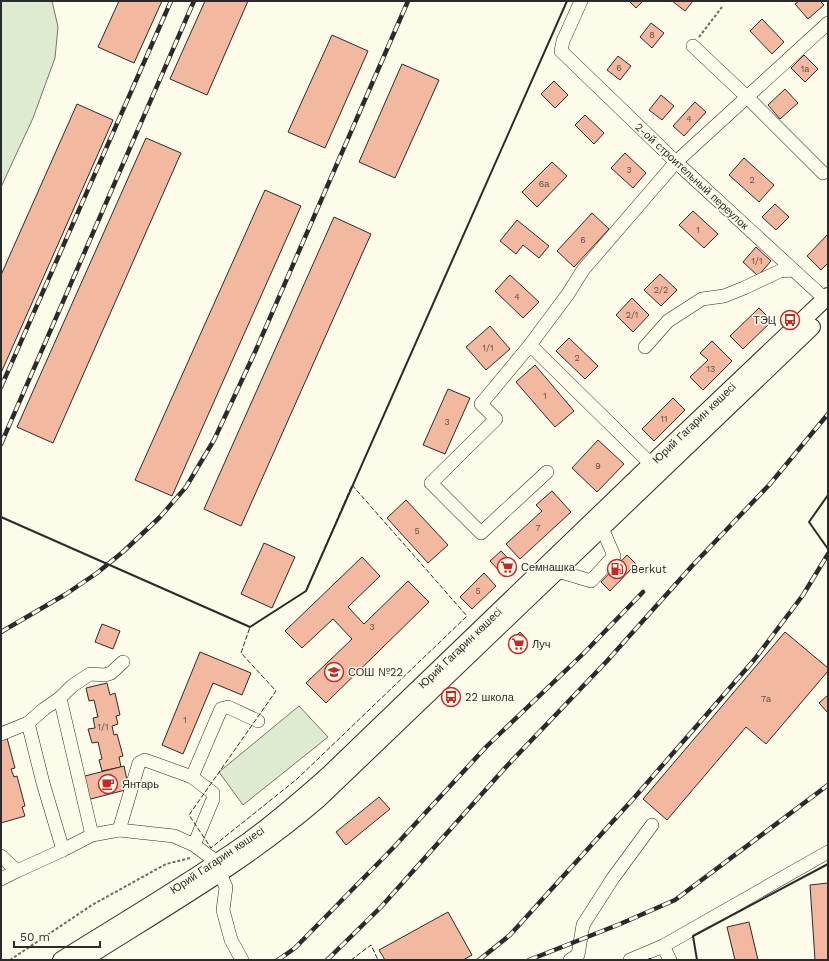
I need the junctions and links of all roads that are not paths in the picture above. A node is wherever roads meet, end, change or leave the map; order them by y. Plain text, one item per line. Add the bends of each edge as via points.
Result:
1 (581, 1) edge
2 (828, 23) edge
3 (693, 46) road end
4 (747, 97) junction
5 (676, 162) junction
6 (823, 173) dead end
7 (793, 270) junction
8 (827, 302) edge
9 (530, 345) junction
10 (645, 347) dead end
11 (655, 468) junction
12 (547, 472) dead end
13 (602, 528) junction
14 (558, 571) junction
15 (123, 662) dead end
16 (60, 698) junction
17 (258, 721) dead end
18 (28, 723) junction
19 (1, 734) edge
20 (192, 777) junction
21 (652, 825) dead end
22 (119, 830) junction
23 (92, 835) junction
24 (194, 845) junction
25 (63, 850) junction
26 (828, 852) edge
27 (1, 856) edge
28 (214, 863) junction
29 (17, 871) junction
30 (1, 879) edge
31 (663, 946) junction
32 (61, 960) edge
33 (83, 960) edge
34 (242, 960) edge
35 (570, 960) edge
36 (630, 960) edge
37 (670, 960) edge

1 - 5 street, 2-ой строительный переулок via 561,51
2 - 4 street
3 - 4 street
4 - 5 street
4 - 6 street
5 - 7 street, 2-ой строительный переулок
5 - 9 street via 583,270
7 - 8 street, 2-ой строительный переулок
7 - 10 street via 780,271 724,296 702,299 668,321
8 - 11 main road, Юрий Гагарин көшесі
9 - 11 street
9 - 12 street via 481,404 496,419 432,483 481,532
11 - 13 main road, Юрий Гагарин көшесі
11 - 28 main road, Юрий Гагарин көшесі via 328,775 249,841
13 - 14 main road, Юрий Гагарин көшесі
13 - 14 street via 614,556 591,581
14 - 28 main road, Юрий Гагарин көшесі via 287,827
15 - 16 street via 111,673 90,674
16 - 18 street
16 - 23 street
17 - 20 street via 228,707 221,709
18 - 19 street
18 - 25 street
20 - 22 street via 145,760 139,763
20 - 24 street via 213,793 213,799
21 - 35 street via 583,925 578,955
22 - 23 street
22 - 24 street via 174,836
23 - 25 street
24 - 28 street
25 - 29 street
26 - 31 street
27 - 29 street
28 - 32 main road, Юрий Гагарин көшесі
28 - 33 main road, Юрий Гагарин көшесі
28 - 34 street via 226,887 223,910 231,940
29 - 30 street
31 - 36 street
31 - 37 street

